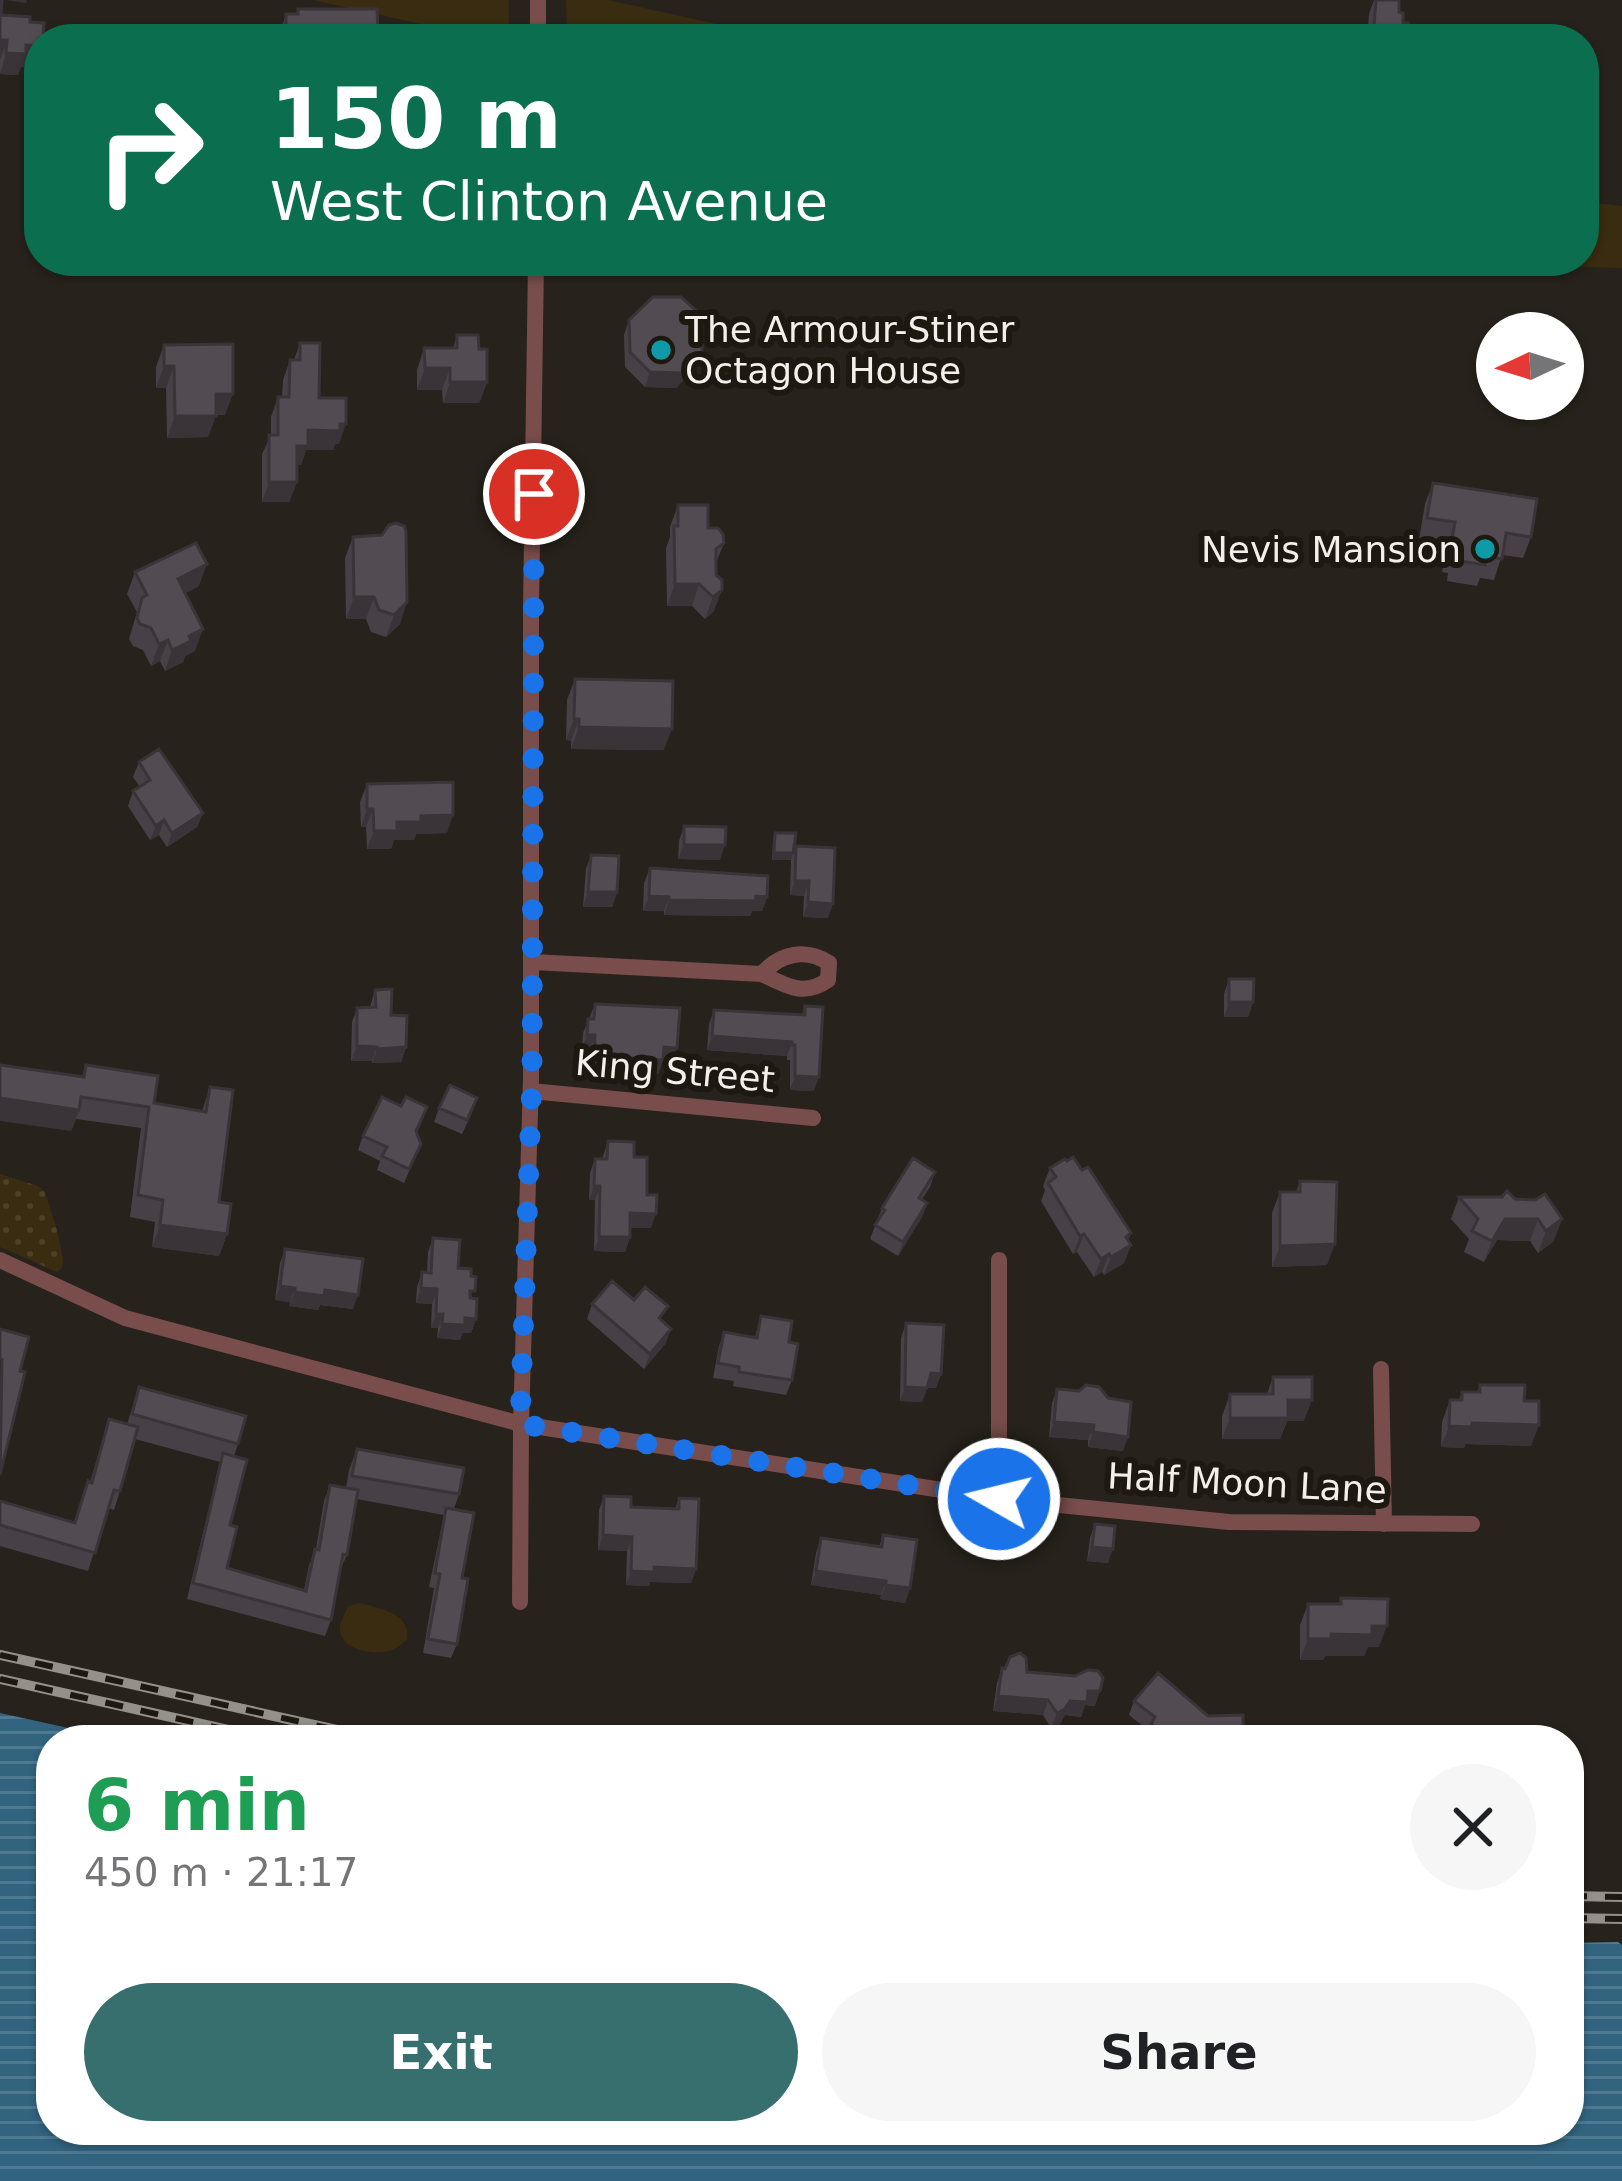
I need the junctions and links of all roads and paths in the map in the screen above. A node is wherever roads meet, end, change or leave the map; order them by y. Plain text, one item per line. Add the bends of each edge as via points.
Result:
1 (536, 276) edge
2 (533, 962) junction
3 (762, 974) dead end
4 (531, 1091) junction
5 (813, 1118) dead end
6 (0, 1260) edge
7 (999, 1260) dead end
8 (1381, 1369) dead end
9 (520, 1424) junction
10 (999, 1499) junction
11 (1384, 1524) junction
12 (1472, 1524) dead end
13 (520, 1602) dead end

1 - 2 street
2 - 3 street
2 - 4 street
4 - 5 street, King Street
4 - 9 street
6 - 9 street, Half Moon Lane via 125,1318
7 - 10 street
8 - 11 street
9 - 10 street, Half Moon Lane
9 - 13 street
10 - 11 street, Half Moon Lane via 1229,1522
11 - 12 street, Half Moon Lane

